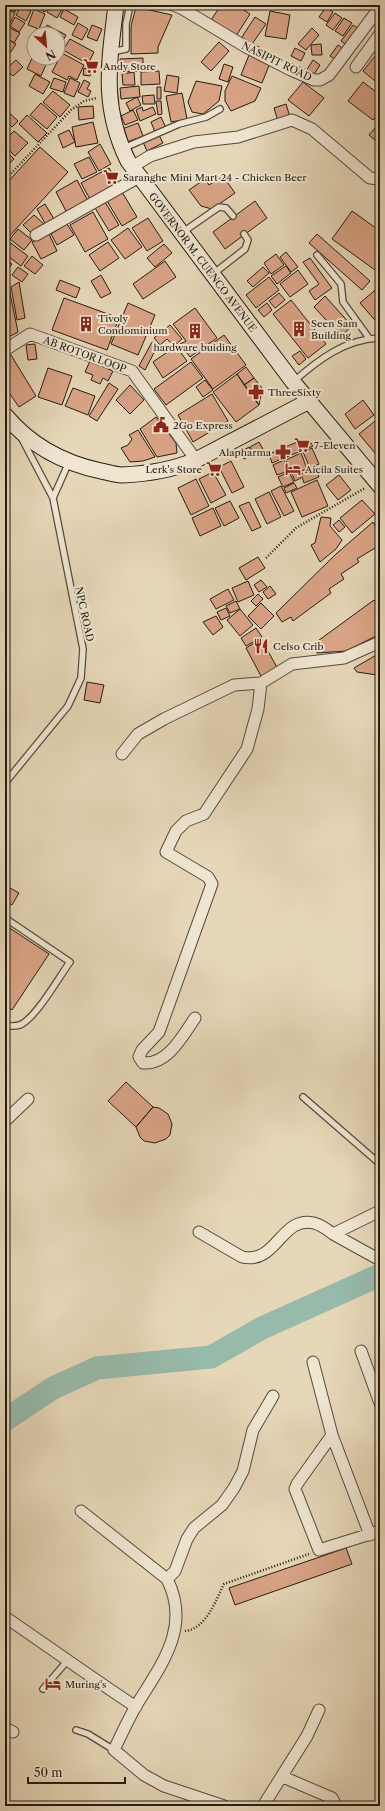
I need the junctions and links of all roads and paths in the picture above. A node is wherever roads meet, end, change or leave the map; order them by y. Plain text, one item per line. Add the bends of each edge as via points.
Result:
1 (116, 5) edge
2 (130, 5) edge
3 (179, 6) edge
4 (380, 7) edge
5 (380, 34) edge
6 (111, 52) junction
7 (356, 67) dead end
8 (109, 96) junction
9 (220, 109) dead end
10 (122, 149) junction
11 (136, 172) junction
12 (5, 180) edge
13 (380, 180) edge
14 (233, 216) dead end
15 (182, 233) junction
16 (244, 234) dead end
17 (36, 235) dead end
18 (317, 255) dead end
19 (213, 275) junction
20 (369, 338) junction
21 (380, 338) edge
22 (5, 350) edge
23 (293, 382) junction
24 (309, 402) junction
25 (5, 415) edge
26 (17, 429) junction
27 (196, 460) junction
28 (69, 462) junction
29 (378, 483) edge
30 (53, 498) junction
31 (266, 558) dead end
32 (380, 642) edge
33 (261, 683) junction
34 (122, 754) dead end
35 (5, 783) edge
36 (5, 918) edge
37 (194, 1018) dead end
38 (5, 1025) edge
39 (303, 1097) dead end
40 (28, 1099) dead end
41 (5, 1121) edge
42 (380, 1164) edge
43 (380, 1211) edge
44 (199, 1232) dead end
45 (334, 1234) junction
46 (380, 1260) edge
47 (361, 1351) dead end
48 (313, 1362) dead end
49 (274, 1396) dead end
50 (380, 1403) edge
51 (332, 1435) junction
52 (81, 1511) dead end
53 (375, 1533) edge
54 (319, 1550) junction
55 (167, 1579) junction
56 (5, 1617) edge
57 (174, 1633) junction
58 (68, 1660) junction
59 (43, 1689) dead end
60 (136, 1707) junction
61 (319, 1710) dead end
62 (76, 1730) dead end
63 (114, 1750) junction
64 (282, 1777) junction
65 (224, 1806) edge
66 (263, 1806) edge
67 (336, 1806) edge

1 - 6 main road, GOVERNOR M. CUENCO AVENUE
2 - 6 lane via 126,24 126,49
3 - 4 street, NASIPIT ROAD via 246,47 314,80 329,75
5 - 7 street
6 - 8 main road, GOVERNOR M. CUENCO AVENUE
8 - 10 main road, GOVERNOR M. CUENCO AVENUE via 114,126
8 - 12 path via 84,101 71,110
9 - 10 lane via 206,117 179,124
10 - 11 main road, GOVERNOR M. CUENCO AVENUE
11 - 13 street via 150,156 194,142 238,137 292,120 312,129 370,178
11 - 15 main road, GOVERNOR M. CUENCO AVENUE
11 - 17 street
14 - 15 lane via 226,208 218,207
15 - 19 main road, GOVERNOR M. CUENCO AVENUE
16 - 19 lane via 248,240 245,249
18 - 20 lane via 340,284 343,302
19 - 23 main road, GOVERNOR M. CUENCO AVENUE
20 - 21 lane
20 - 23 lane via 333,351
22 - 27 street, AB ROTOR LOOP via 30,334 132,371
23 - 24 main road, GOVERNOR M. CUENCO AVENUE
24 - 27 main road
24 - 29 main road, GOVERNOR M. CUENCO AVENUE
25 - 26 main road
26 - 28 main road via 45,450
26 - 30 lane, NPC ROAD
27 - 28 main road via 177,468 120,475
28 - 30 lane
29 - 31 path via 296,528
30 - 35 lane, NPC ROAD via 83,649 81,678 68,706
32 - 33 street via 344,658 292,664
33 - 34 street via 234,685 164,718 138,734
33 - 37 street via 258,709 247,749 204,814 186,821 176,831 166,852 208,877 212,884 159,1032 142,1050 139,1057 144,1063 156,1061 175,1046
36 - 38 lane via 70,962 41,1005 29,1018 20,1025
39 - 42 lane
40 - 41 street
43 - 45 street
44 - 45 street via 249,1259 265,1255 294,1226 314,1223
45 - 46 street
47 - 50 street
48 - 51 street
49 - 55 street via 253,1430 243,1471 234,1488 222,1504 194,1528 175,1571
51 - 53 street
51 - 54 street via 296,1484 295,1489
52 - 55 street
53 - 54 street
54 - 57 path via 224,1584 207,1616 193,1631
55 - 57 street via 176,1601
56 - 58 street
57 - 60 street via 166,1659
58 - 59 lane
58 - 60 street
60 - 63 street
61 - 64 street via 307,1736
62 - 63 lane via 88,1734
63 - 65 street via 144,1775 164,1786
64 - 66 street
64 - 67 street via 332,1798

